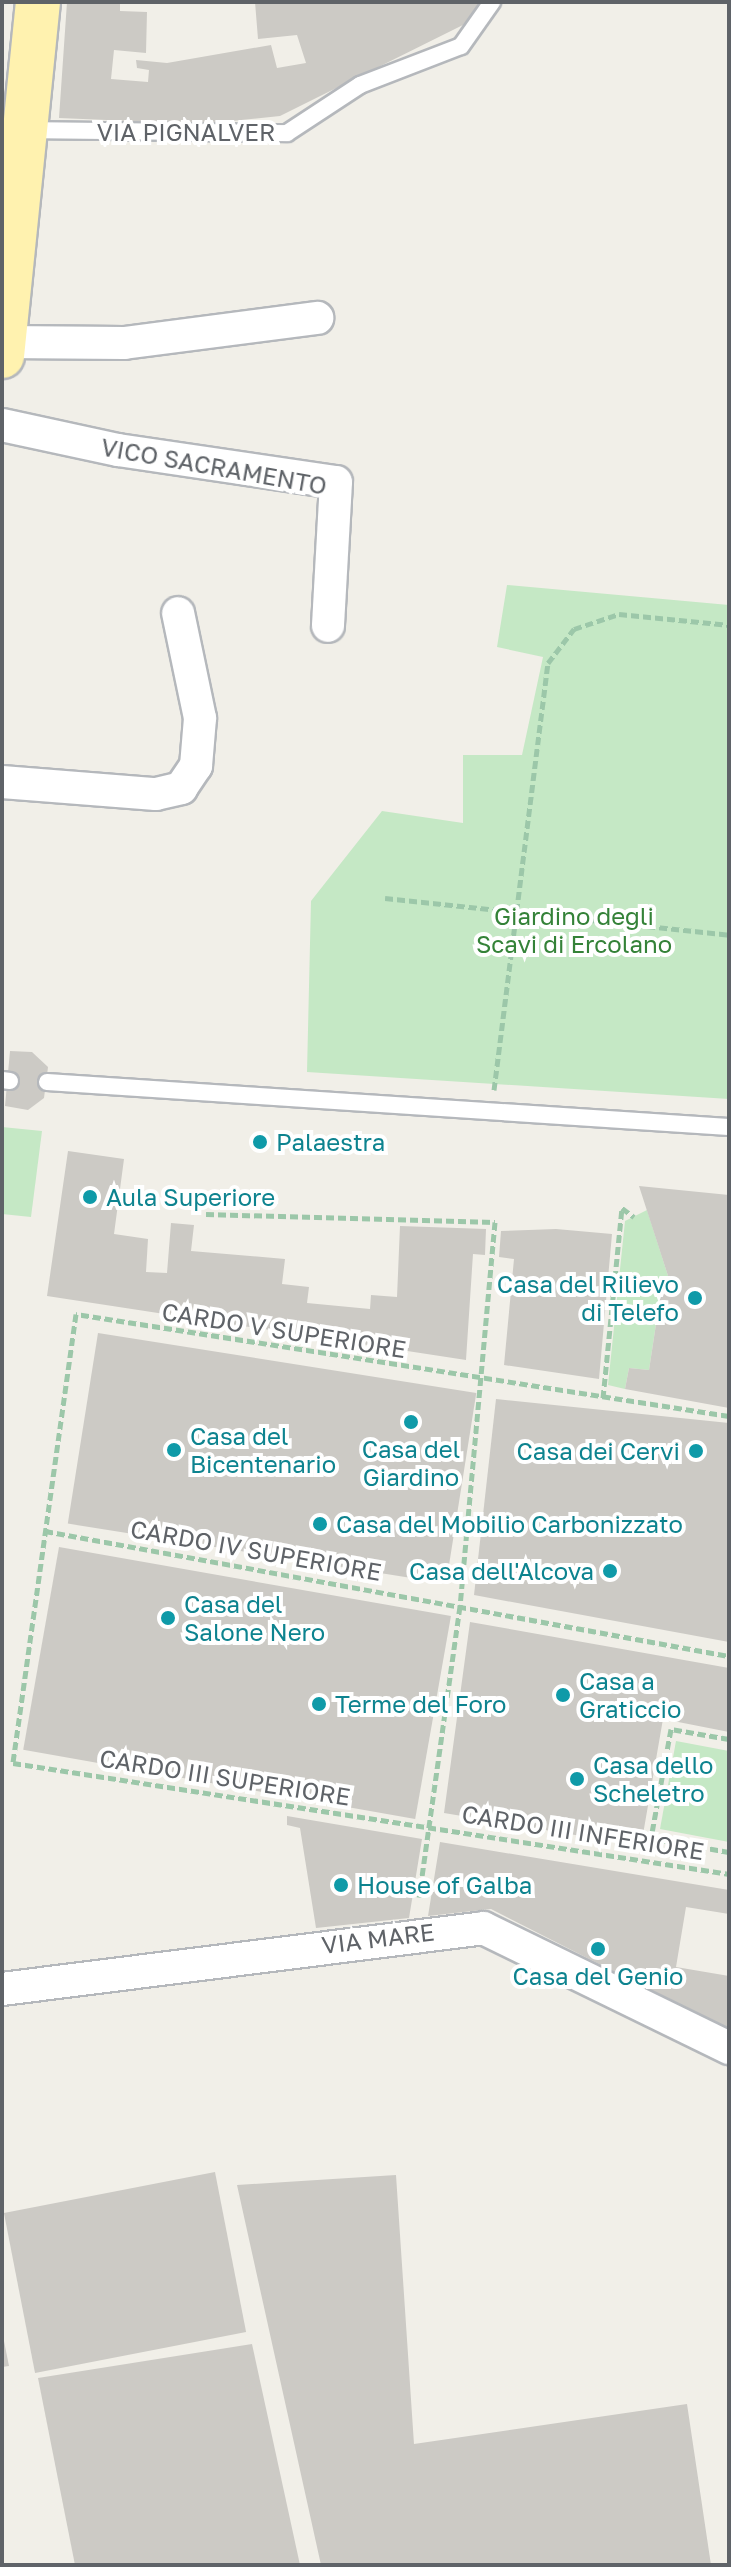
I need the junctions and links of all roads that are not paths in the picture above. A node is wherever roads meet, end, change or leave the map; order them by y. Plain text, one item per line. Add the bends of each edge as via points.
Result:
1 (38, 2) edge
2 (492, 2) edge
3 (29, 130) junction
4 (12, 200) edge
5 (317, 318) dead end
6 (3, 349) edge
7 (2, 425) edge
8 (178, 613) dead end
9 (328, 626) dead end
10 (2, 782) edge
11 (47, 1082) dead end
12 (729, 1127) edge
13 (2, 1989) edge
14 (729, 2048) edge

1 - 3 main road
2 - 3 lane, VIA PIGNALVER via 461,46 360,85 287,133
3 - 4 main road
4 - 6 main road
5 - 6 street via 124,343
7 - 9 street, VICO SACRAMENTO via 336,482
8 - 10 street via 200,718 196,766 181,788 156,794
11 - 12 lane
13 - 14 street, VIA MARE via 483,1928

